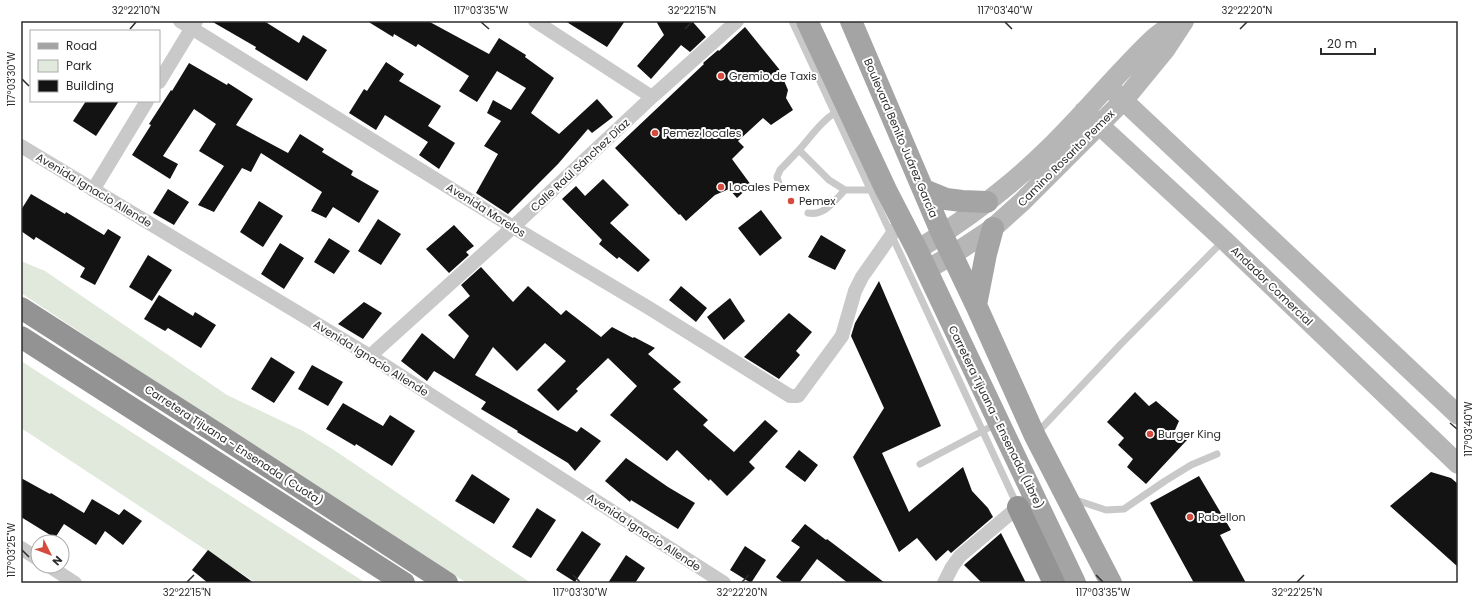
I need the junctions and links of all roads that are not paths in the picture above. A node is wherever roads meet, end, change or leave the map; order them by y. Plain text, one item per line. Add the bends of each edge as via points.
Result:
1 (535, 21) edge
2 (737, 21) edge
3 (792, 21) edge
4 (807, 21) edge
5 (851, 21) edge
6 (1178, 21) edge
7 (1184, 21) edge
8 (190, 23) edge
9 (160, 80) edge
10 (1108, 86) junction
11 (652, 97) junction
12 (1124, 100) junction
13 (146, 102) edge
14 (841, 110) junction
15 (1084, 111) junction
16 (1098, 126) junction
17 (21, 146) edge
18 (798, 150) junction
19 (779, 184) dead end
20 (93, 190) junction
21 (845, 190) junction
22 (879, 190) junction
23 (924, 190) junction
24 (987, 202) junction
25 (808, 213) dead end
26 (513, 227) junction
27 (897, 227) junction
28 (993, 228) junction
29 (942, 234) junction
30 (1224, 240) junction
31 (917, 250) junction
32 (952, 255) junction
33 (926, 270) junction
34 (976, 305) junction
35 (21, 308) edge
36 (21, 337) edge
37 (370, 356) junction
38 (1458, 415) edge
39 (991, 427) junction
40 (1035, 436) junction
41 (1217, 454) dead end
42 (920, 464) dead end
43 (1458, 464) edge
44 (1068, 497) junction
45 (1026, 500) junction
46 (21, 548) edge
47 (30, 554) edge
48 (61, 574) edge
49 (720, 580) edge
50 (75, 583) edge
51 (404, 583) edge
52 (446, 583) edge
53 (944, 583) edge
54 (1054, 583) edge
55 (1075, 583) edge
56 (1112, 583) edge

1 - 11 street
2 - 11 street, Calle Raúl Sánchez Díaz
3 - 14 lane
4 - 14 main road
5 - 23 main road, Boulevard Benito Juárez García
6 - 10 main road, Camino Rosarito Pemex via 1154,38
7 - 12 main road, Camino Rosarito Pemex via 1165,50
8 - 9 street
8 - 26 street, Avenida Morelos
10 - 12 main road
10 - 15 main road, Camino Rosarito Pemex
11 - 26 street, Calle Raúl Sánchez Díaz
12 - 16 main road, Camino Rosarito Pemex
12 - 38 main road
13 - 20 street
14 - 18 lane via 820,126
14 - 22 main road
15 - 16 main road, Andador Comercial
15 - 24 main road, Camino Rosarito Pemex via 1045,152
16 - 28 main road, Camino Rosarito Pemex
16 - 30 main road, Andador Comercial
17 - 20 street, Avenida Ignacio Allende
18 - 19 lane via 780,170 777,177
18 - 21 lane via 830,180
20 - 37 street, Avenida Ignacio Allende
21 - 22 lane
21 - 25 lane via 822,212 815,215
22 - 27 main road
23 - 24 main road via 946,199
23 - 29 main road, Boulevard Benito Juárez García
24 - 29 main road, Camino Rosarito Pemex
26 - 27 street, Avenida Morelos via 794,397 800,394 842,336 855,291 871,262
26 - 37 street, Calle Raúl Sánchez Díaz
27 - 31 main road
27 - 39 lane
28 - 32 main road, Camino Rosarito Pemex
28 - 34 main road
29 - 31 main road, Camino Rosarito Pemex
29 - 32 main road, Boulevard Benito Juárez García
30 - 40 lane
30 - 43 main road, Andador Comercial
31 - 33 main road, Carretera Tijuana - Ensenada (Libre)
32 - 33 main road, Camino Rosarito Pemex
32 - 34 main road
33 - 39 main road, Carretera Tijuana - Ensenada (Libre)
34 - 40 main road
35 - 52 highway, Carretera Tijuana - Ensenada (Cuota)
36 - 51 highway
37 - 49 street, Avenida Ignacio Allende
39 - 42 lane
39 - 45 main road, Carretera Tijuana - Ensenada (Libre)
40 - 44 main road
41 - 44 lane via 1164,480 1124,509 1106,510
44 - 56 main road
45 - 53 street via 960,556
45 - 54 highway
45 - 55 main road, Carretera Tijuana - Ensenada (Libre)
46 - 47 street
48 - 50 street

